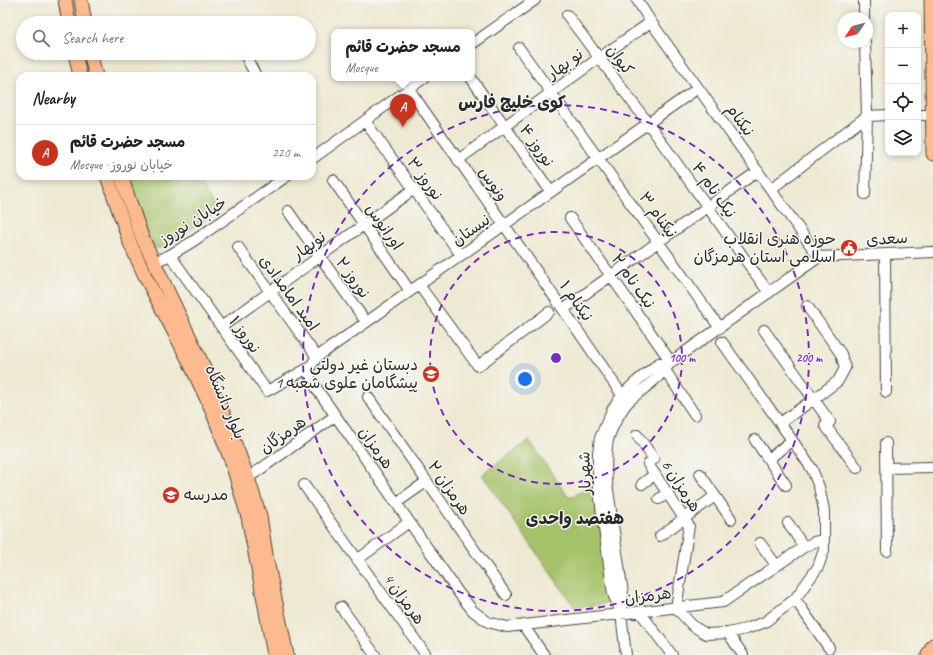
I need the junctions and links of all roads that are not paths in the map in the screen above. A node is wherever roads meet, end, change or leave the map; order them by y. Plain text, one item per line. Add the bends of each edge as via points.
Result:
1 (65, 0) edge
2 (81, 0) edge
3 (535, 0) edge
4 (637, 0) edge
5 (864, 0) edge
6 (931, 0) edge
7 (864, 12) edge
8 (568, 15) dead end
9 (68, 16) edge
10 (84, 16) edge
11 (651, 22) junction
12 (475, 42) edge
13 (519, 48) dead end
14 (865, 48) edge
15 (599, 58) junction
16 (76, 60) edge
17 (92, 60) edge
18 (248, 60) edge
19 (79, 72) edge
20 (95, 72) edge
21 (254, 72) edge
22 (420, 81) edge
23 (473, 81) edge
24 (698, 88) junction
25 (409, 89) junction
26 (552, 92) junction
27 (885, 115) edge
28 (921, 115) edge
29 (933, 115) edge
30 (867, 116) junction
31 (365, 121) junction
32 (648, 123) junction
33 (504, 126) junction
34 (933, 154) edge
35 (316, 156) edge
36 (599, 158) junction
37 (458, 160) junction
38 (758, 171) junction
39 (108, 180) edge
40 (122, 180) edge
41 (281, 180) edge
42 (333, 180) dead end
43 (414, 189) junction
44 (771, 189) junction
45 (551, 192) junction
46 (865, 194) dead end
47 (707, 207) junction
48 (288, 211) dead end
49 (570, 218) dead end
50 (364, 225) junction
51 (504, 225) junction
52 (658, 242) junction
53 (238, 247) dead end
54 (933, 252) edge
55 (886, 254) junction
56 (170, 255) junction
57 (461, 255) junction
58 (319, 257) junction
59 (819, 257) junction
60 (153, 263) junction
61 (611, 276) junction
62 (419, 285) junction
63 (410, 291) junction
64 (270, 292) junction
65 (769, 293) junction
66 (807, 306) dead end
67 (564, 309) junction
68 (549, 312) dead end
69 (366, 322) junction
70 (221, 327) junction
71 (720, 328) junction
72 (764, 330) dead end
73 (722, 342) dead end
74 (317, 357) junction
75 (668, 366) junction
76 (310, 367) junction
77 (886, 392) dead end
78 (368, 397) dead end
79 (625, 398) junction
80 (814, 399) junction
81 (695, 415) dead end
82 (335, 416) junction
83 (780, 422) junction
84 (637, 435) dead end
85 (755, 440) dead end
86 (792, 440) junction
87 (886, 443) dead end
88 (769, 459) junction
89 (933, 467) edge
90 (857, 468) dead end
91 (887, 468) junction
92 (655, 474) junction
93 (700, 474) dead end
94 (248, 478) junction
95 (426, 482) junction
96 (642, 484) dead end
97 (304, 485) dead end
98 (786, 485) dead end
99 (715, 496) junction
100 (396, 503) junction
101 (684, 518) junction
102 (731, 519) dead end
103 (409, 522) junction
104 (788, 523) dead end
105 (660, 536) dead end
106 (824, 540) junction
107 (760, 543) dead end
108 (804, 547) junction
109 (887, 551) dead end
110 (357, 560) junction
111 (776, 565) junction
112 (506, 595) dead end
113 (795, 599) junction
114 (341, 607) dead end
115 (676, 608) junction
116 (640, 612) junction
117 (621, 614) junction
118 (523, 625) junction
119 (728, 633) junction
120 (933, 645) edge
121 (829, 648) dead end
122 (274, 655) edge
123 (287, 655) edge
124 (375, 655) edge
125 (426, 655) edge
126 (544, 655) edge
127 (626, 655) edge
128 (672, 655) edge
129 (744, 655) edge
130 (928, 655) edge

1 - 9 main road
2 - 10 main road
3 - 12 street
4 - 11 street, نیکنام
5 - 7 street
6 - 29 main road
8 - 15 street, کیوان
11 - 15 street, نو بهار
11 - 24 street, نیکنام
13 - 26 street, نیکنام ۳
14 - 30 street
15 - 26 street, نو بهار
15 - 32 street, کیوان
16 - 19 main road
17 - 20 main road
18 - 21 street
22 - 25 street
23 - 33 street, نوروز ۴
24 - 32 street, نیستان
24 - 38 street, نیکنام
25 - 31 street
25 - 37 street
26 - 33 street, نو بهار
26 - 36 street, نیکنام ۳
27 - 30 street
28 - 29 street
29 - 34 main road
30 - 44 street
30 - 46 street
31 - 35 street
31 - 43 street, نوروز ۳
32 - 36 street, نیستان
32 - 47 street, نیک نام ۴
33 - 37 street, نو بهار
33 - 45 street, نوروز ۴
36 - 45 street, نیستان
36 - 52 street, نیکنام ۳
37 - 51 street, ونوس
38 - 44 street, نیکنام
38 - 47 street
39 - 122 main road, بلوار دانشگاه via 130,243 194,373 232,463 248,517
40 - 60 main road, بلوار دانشگاه
41 - 56 street, خیابان نوروز
42 - 50 street, اورانوس
43 - 50 street, نوبهار
43 - 57 street, نوروز ۳
44 - 59 street, نیکنام
45 - 51 street, نیستان
47 - 52 street
47 - 65 street, نیک نام ۴
48 - 58 street, نوروز ۲
49 - 61 street, نیک نام ۲
50 - 58 street, نوبهار
50 - 63 street, اورانوس
51 - 57 street, نیستان
51 - 67 street, نیکنام ۱
52 - 61 street
52 - 71 street, نیکنام ۳
53 - 64 street, امید امامدادی
54 - 55 street, سعدی
55 - 59 street, سعدی
55 - 77 street
56 - 60 street, خیابان نوروز
56 - 70 street, نوروز ۱
57 - 62 street, نیستان
58 - 64 street, نوبهار
58 - 69 street, نوروز ۲
59 - 65 street, شهریار
60 - 94 main road, بلوار دانشگاه via 226,418
61 - 67 street
61 - 75 street, نیک نام ۲
62 - 63 street, نیستان
62 - 68 street via 478,366
63 - 69 street, نیستان
64 - 70 street, نوبهار
64 - 74 street, امید امامدادی
65 - 71 street, شهریار
66 - 80 street via 841,354 845,368 838,381
67 - 79 street, نیکنام ۱
69 - 74 street, نیستان
70 - 76 street, نوروز ۱ via 267,391
71 - 75 street, شهریار
72 - 80 street
73 - 83 street
74 - 76 street, نیستان
75 - 79 street, شهریار via 659,363 637,381
75 - 81 street, نیک نام ۲
76 - 82 street via 310,379
78 - 95 street, هرمزان ۲
79 - 117 street, شهریار via 612,410 600,438 597,468 613,594
80 - 83 street
80 - 90 street via 830,422 825,425
82 - 94 street, هرمزگان
82 - 100 street, هرمزان
83 - 86 street
84 - 92 street, هرمزان 6 via 654,459 648,464
85 - 88 street
86 - 88 street
86 - 106 street via 812,469 819,487 824,510
87 - 91 street
88 - 98 street
89 - 91 street
91 - 109 street
92 - 96 street
92 - 101 street, هرمزان 6 via 663,496
93 - 99 street
94 - 123 main road, بلوار دانشگاه via 260,516
95 - 100 street
95 - 112 street, هرمزان ۲
97 - 110 street, هرمزان 4
99 - 101 street
99 - 102 street
100 - 103 street, هرمزان
101 - 105 street
101 - 115 street, هرمزان 6 via 689,526
103 - 110 street
103 - 118 street, هرمزان via 473,611 488,622 507,627
104 - 108 street
106 - 108 street, هرمزان
106 - 113 street via 824,550 818,567
107 - 111 street
108 - 111 street, هرمزان
110 - 125 street, هرمزان 4
111 - 115 street, هرمزان via 723,602
113 - 119 street via 765,622
113 - 121 street
114 - 124 street
115 - 116 street, هرمزان
115 - 119 street via 706,634
116 - 117 street, هرمزان
116 - 128 street
117 - 118 street, هرمزان
117 - 127 street, شهریار
118 - 126 street
119 - 129 street
120 - 130 main road

